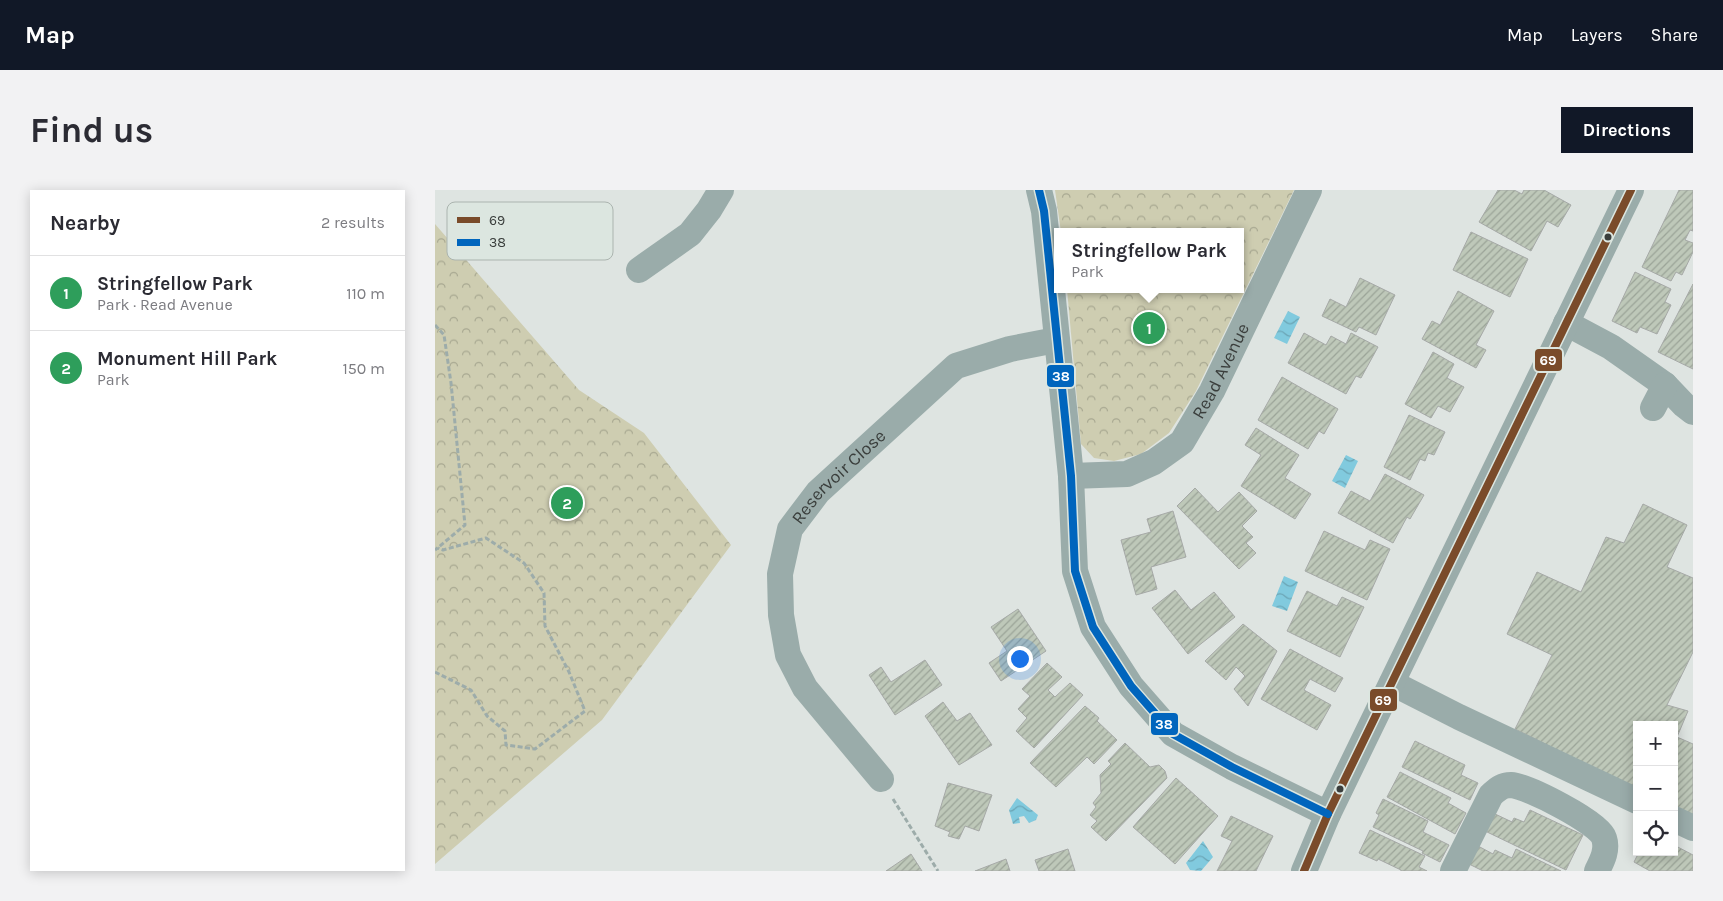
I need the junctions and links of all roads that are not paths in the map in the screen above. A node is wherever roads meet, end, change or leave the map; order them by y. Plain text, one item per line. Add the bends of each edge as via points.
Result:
1 (721, 190) edge
2 (1039, 190) edge
3 (1309, 190) edge
4 (1631, 190) edge
5 (639, 270) dead end
6 (1565, 324) junction
7 (1056, 340) junction
8 (1665, 385) junction
9 (1653, 408) dead end
10 (1693, 412) edge
11 (1071, 476) junction
12 (1392, 683) junction
13 (881, 779) road end
14 (1633, 799) edge
15 (1328, 814) junction
16 (1678, 821) edge
17 (1693, 828) edge
18 (1304, 871) edge
19 (1453, 871) edge
20 (1597, 871) edge

1 - 5 street via 690,234
2 - 7 street via 1044,211
3 - 11 street, Read Avenue via 1212,390 1182,442 1154,462 1127,474
4 - 6 street
6 - 8 street via 1611,347
6 - 12 street
7 - 11 street
7 - 13 street, Reservoir Close via 1010,349 956,366 818,492 790,529 780,574 781,615 787,655 805,688
8 - 9 street
8 - 10 street
11 - 15 street via 1075,571 1093,628 1131,686 1173,734
12 - 14 street
12 - 15 street
15 - 18 street
16 - 17 street
19 - 20 street via 1491,795 1501,787 1512,785 1526,789 1596,827 1604,837 1605,848

